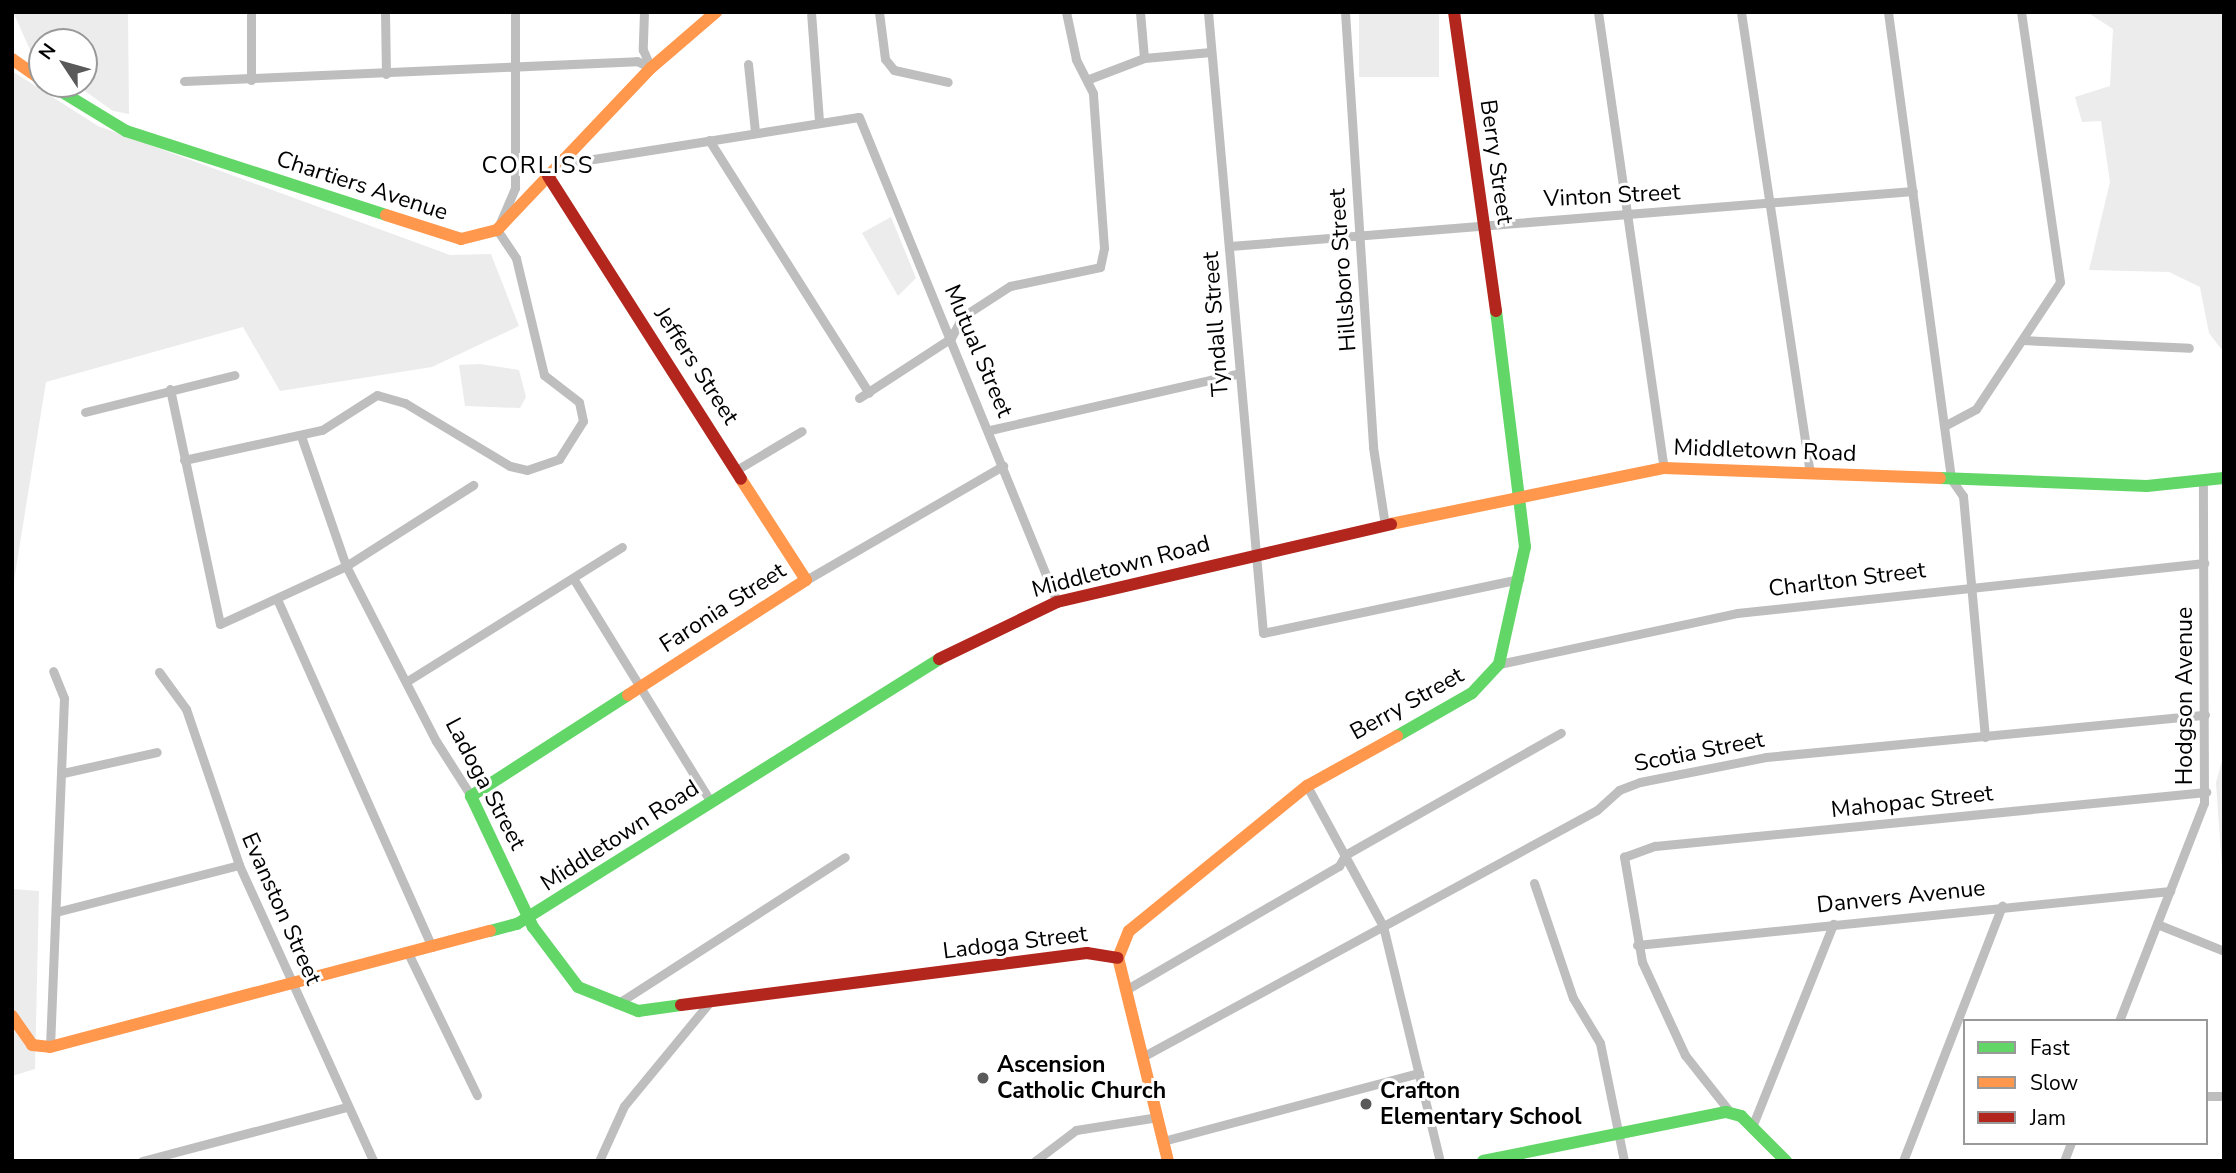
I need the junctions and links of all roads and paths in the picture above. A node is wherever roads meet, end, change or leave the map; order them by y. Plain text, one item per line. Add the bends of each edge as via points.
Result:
1 (251, 12) edge
2 (385, 12) edge
3 (515, 12) edge
4 (644, 12) edge
5 (811, 12) edge
6 (879, 12) edge
7 (1066, 12) edge
8 (1140, 12) edge
9 (1208, 12) edge
10 (1345, 12) edge
11 (1454, 12) edge
12 (1598, 12) edge
13 (1741, 12) edge
14 (1888, 12) edge
15 (2021, 12) edge
16 (713, 14) edge
17 (1211, 52) junction
18 (1144, 58) junction
19 (12, 60) edge
20 (748, 64) dead end
21 (515, 67) junction
22 (651, 68) junction
23 (28, 70) edge
24 (386, 74) junction
25 (1088, 79) junction
26 (251, 80) junction
27 (184, 81) dead end
28 (948, 82) dead end
29 (72, 98) edge
30 (819, 120) junction
31 (755, 132) junction
32 (709, 140) junction
33 (562, 158) junction
34 (548, 176) junction
35 (1913, 191) junction
36 (1770, 205) junction
37 (1625, 217) junction
38 (1483, 228) junction
39 (497, 230) junction
40 (1360, 239) junction
41 (1230, 246) junction
42 (951, 338) junction
43 (2022, 340) junction
44 (2189, 348) dead end
45 (1237, 374) junction
46 (235, 375) dead end
47 (170, 389) junction
48 (869, 393) junction
49 (859, 398) dead end
50 (85, 412) dead end
51 (1946, 425) junction
52 (990, 430) junction
53 (802, 431) dead end
54 (301, 436) junction
55 (184, 460) junction
56 (1003, 466) junction
57 (1664, 468) junction
58 (738, 470) junction
59 (1810, 474) junction
60 (2224, 478) edge
61 (1951, 479) junction
62 (2203, 482) junction
63 (473, 485) dead end
64 (1522, 499) junction
65 (1385, 525) junction
66 (622, 547) dead end
67 (1253, 553) junction
68 (2204, 564) junction
69 (346, 566) junction
70 (573, 578) junction
71 (1519, 579) junction
72 (806, 580) junction
73 (1970, 585) junction
74 (277, 599) junction
75 (1057, 602) junction
76 (1499, 664) junction
77 (53, 671) dead end
78 (159, 672) dead end
79 (409, 680) junction
80 (639, 687) junction
81 (2205, 715) junction
82 (1561, 733) dead end
83 (1986, 737) junction
84 (157, 752) dead end
85 (63, 773) junction
86 (1307, 786) junction
87 (2206, 792) junction
88 (471, 796) junction
89 (711, 802) junction
90 (1345, 855) junction
91 (845, 857) dead end
92 (239, 865) junction
93 (1534, 883) dead end
94 (2170, 891) junction
95 (2002, 906) junction
96 (56, 912) junction
97 (530, 919) junction
98 (1833, 924) junction
99 (2157, 924) junction
100 (1383, 926) junction
101 (1637, 945) junction
102 (432, 947) junction
103 (2224, 951) edge
104 (408, 953) junction
105 (1118, 958) junction
106 (292, 984) junction
107 (1129, 988) junction
108 (709, 1003) junction
109 (614, 1006) junction
110 (12, 1016) edge
111 (2120, 1019) edge
112 (50, 1047) junction
113 (1144, 1056) junction
114 (1419, 1073) junction
115 (477, 1095) dead end
116 (347, 1107) junction
117 (1725, 1112) junction
118 (1158, 1117) junction
119 (1752, 1127) junction
120 (1619, 1132) junction
121 (1163, 1141) junction
122 (142, 1161) edge
123 (373, 1161) edge
124 (599, 1161) edge
125 (1035, 1161) edge
126 (1168, 1161) edge
127 (1440, 1161) edge
128 (1483, 1161) edge
129 (1624, 1161) edge
130 (1786, 1161) edge
131 (1903, 1161) edge

1 - 26 street
2 - 24 street
3 - 21 street
4 - 22 street via 643,50
5 - 30 street
6 - 28 street via 885,59 894,70
7 - 25 street via 1078,64
8 - 18 street
9 - 17 street, Tyndall Street
10 - 40 street, Hillsboro Street
11 - 38 street, Berry Street
12 - 37 street
13 - 36 street
14 - 35 street
15 - 43 street via 2060,282
16 - 22 street
17 - 18 street
17 - 41 street, Tyndall Street
18 - 25 street
19 - 23 street
20 - 31 street
21 - 22 street via 637,61
21 - 24 street
21 - 39 street via 515,188
22 - 33 street
24 - 26 street
25 - 42 street via 1100,163 1104,259 1100,267 1010,286 962,317
26 - 27 street
29 - 39 street, Chartiers Avenue via 126,131 401,223 461,239
30 - 31 street
30 - 42 street, Mutual Street via 859,117
31 - 32 street
32 - 33 street via 581,161
32 - 48 street
33 - 34 street
34 - 39 street
34 - 58 street, Jeffers Street
35 - 36 street, Vinton Street
35 - 51 street
36 - 37 street, Vinton Street
36 - 59 street
37 - 38 street, Vinton Street via 1523,220
37 - 57 street
38 - 40 street, Vinton Street
38 - 64 street, Berry Street
39 - 54 street via 516,258 544,375 579,402 583,421 559,459 527,470 510,466 389,396 365,400 322,430
40 - 41 street, Vinton Street
40 - 65 street, Hillsboro Street via 1373,447
41 - 45 street, Tyndall Street
42 - 48 street
42 - 52 street, Mutual Street
43 - 44 street
43 - 51 street via 1976,409
45 - 52 street
45 - 67 street, Tyndall Street
46 - 47 street
47 - 50 street
47 - 55 street
48 - 49 street
51 - 61 street
52 - 56 street, Mutual Street
53 - 58 street
54 - 55 street
54 - 69 street, Ladoga Street
55 - 74 street via 220,624
56 - 72 street, Faronia Street
56 - 75 street, Mutual Street
57 - 59 street, Middletown Road
57 - 64 street, Middletown Road
58 - 72 street, Jeffers Street
59 - 61 street, Middletown Road
60 - 62 street, Middletown Road
61 - 62 street, Middletown Road via 2147,486
61 - 73 street via 1962,496
62 - 68 street, Hodgson Avenue
63 - 69 street
64 - 65 street, Middletown Road
64 - 71 street, Berry Street via 1525,547
65 - 67 street, Middletown Road
66 - 70 street
67 - 71 street, Tyndall Street via 1263,633
67 - 75 street, Middletown Road
68 - 73 street, Charlton Street
68 - 81 street, Hodgson Avenue
69 - 74 street
69 - 79 street, Ladoga Street
70 - 79 street
70 - 80 street
71 - 76 street, Berry Street
72 - 80 street, Faronia Street
73 - 76 street, Charlton Street via 1738,613
73 - 83 street
74 - 102 street
75 - 89 street, Middletown Road via 932,662
76 - 86 street, Berry Street via 1472,693
77 - 85 street via 64,698
78 - 92 street, Evanston Street via 186,709
79 - 88 street, Ladoga Street via 436,741
80 - 88 street, Faronia Street
80 - 89 street
81 - 83 street, Scotia Street
81 - 87 street, Hodgson Avenue
82 - 90 street
83 - 100 street, Scotia Street via 1766,757 1640,782
84 - 85 street
85 - 96 street
86 - 90 street
86 - 105 street, Berry Street via 1129,931
87 - 94 street, Hodgson Avenue
87 - 101 street, Mahopac Street via 1655,846 1624,857
88 - 97 street, Ladoga Street
89 - 97 street, Middletown Road
90 - 100 street
90 - 107 street via 1339,866
91 - 109 street
92 - 96 street
92 - 106 street, Evanston Street
93 - 120 street via 1573,998 1600,1042
94 - 95 street, Danvers Avenue
94 - 99 street, Hodgson Avenue
95 - 98 street, Danvers Avenue
95 - 131 street
96 - 112 street
97 - 102 street, Middletown Road
97 - 109 street, Ladoga Street via 578,987
98 - 101 street, Danvers Avenue
98 - 119 street
99 - 103 street
99 - 111 street, Hodgson Avenue
100 - 113 street, Scotia Street
100 - 114 street
101 - 117 street via 1680,1046
102 - 104 street, Middletown Road
104 - 106 street, Middletown Road
104 - 115 street
105 - 107 street
105 - 108 street, Ladoga Street via 1087,953
106 - 112 street, Middletown Road
106 - 116 street, Evanston Street
107 - 113 street
108 - 109 street, Ladoga Street via 638,1011
108 - 124 street via 624,1106
110 - 112 street via 32,1045
113 - 118 street
114 - 121 street
114 - 127 street
116 - 122 street
116 - 123 street, Evanston Street
117 - 119 street
117 - 120 street
118 - 121 street
118 - 125 street via 1076,1130
119 - 130 street
120 - 128 street
120 - 129 street
121 - 126 street

